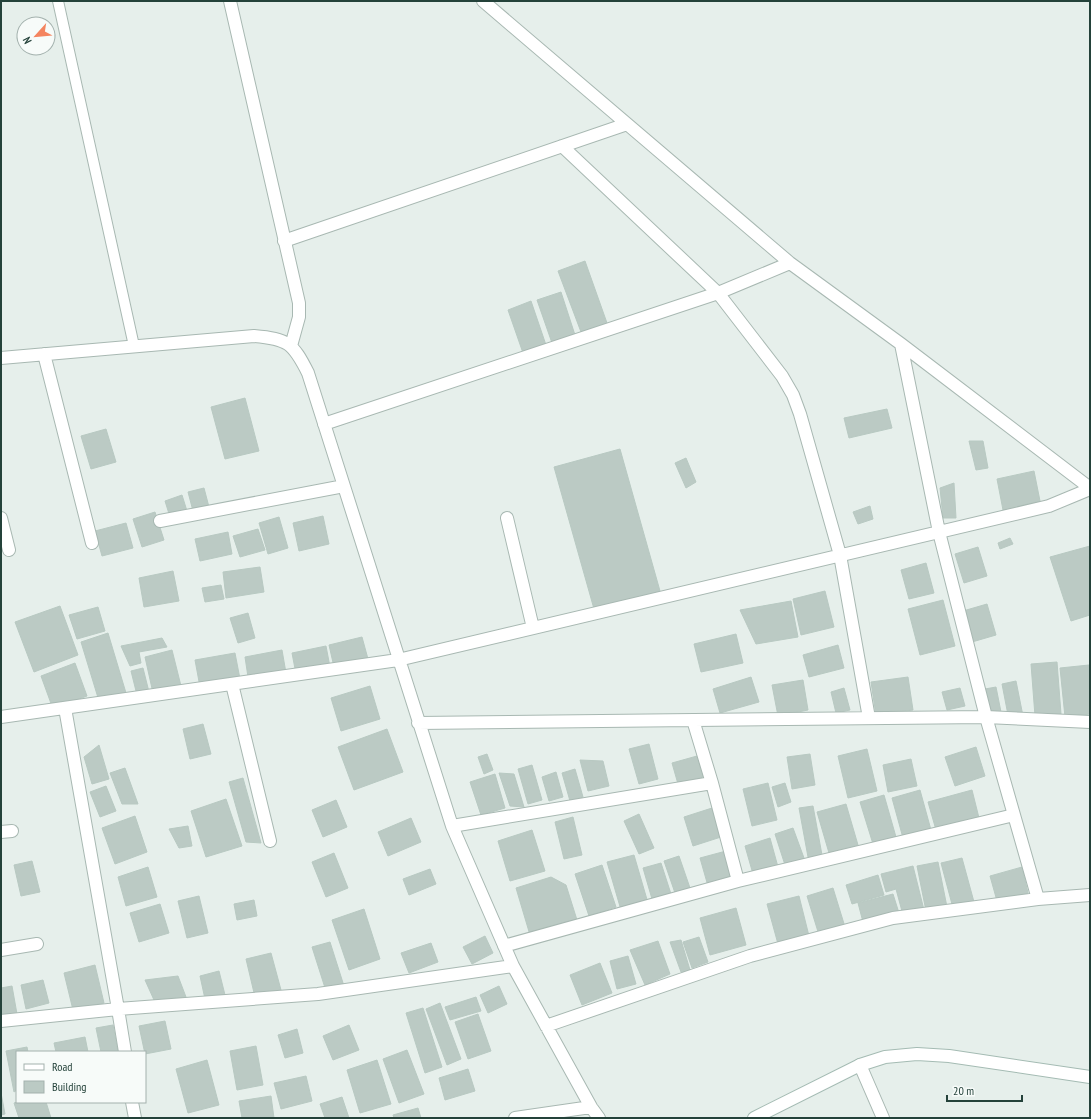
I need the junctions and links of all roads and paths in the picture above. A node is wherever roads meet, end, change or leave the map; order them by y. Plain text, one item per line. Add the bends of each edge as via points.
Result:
1 (58, 1) edge
2 (230, 1) edge
3 (483, 1) edge
4 (627, 124) junction
5 (562, 146) junction
6 (284, 241) junction
7 (790, 263) junction
8 (718, 293) junction
9 (901, 344) junction
10 (134, 346) junction
11 (291, 346) junction
12 (44, 354) junction
13 (1, 358) edge
14 (324, 424) junction
15 (344, 486) junction
16 (1090, 488) edge
17 (1, 518) edge
18 (506, 518) dead end
19 (160, 521) dead end
20 (938, 532) junction
21 (92, 543) dead end
22 (9, 550) dead end
23 (840, 555) junction
24 (534, 628) junction
25 (398, 660) junction
26 (232, 684) junction
27 (65, 708) junction
28 (1, 717) edge
29 (986, 717) junction
30 (869, 718) junction
31 (693, 720) junction
32 (1090, 722) edge
33 (418, 723) junction
34 (712, 783) junction
35 (1014, 815) junction
36 (452, 826) junction
37 (270, 840) dead end
38 (738, 881) junction
39 (1090, 895) edge
40 (1038, 899) junction
41 (37, 944) dead end
42 (504, 946) junction
43 (1, 950) edge
44 (513, 966) junction
45 (118, 1009) junction
46 (1, 1021) edge
47 (546, 1026) junction
48 (125, 1051) edge
49 (860, 1065) junction
50 (1090, 1077) edge
51 (132, 1103) edge
52 (590, 1107) junction
53 (135, 1118) edge
54 (515, 1118) edge
55 (599, 1118) edge
56 (754, 1118) edge
57 (883, 1118) edge

1 - 10 lane
2 - 6 street
3 - 4 street
4 - 5 street
4 - 7 street
5 - 6 street
5 - 8 street
6 - 11 street via 299,303 299,317
7 - 8 street
7 - 9 street
8 - 14 street
8 - 23 street via 782,376 793,395
9 - 16 street
9 - 20 street
10 - 11 street via 254,336 274,338
10 - 12 street
11 - 14 street via 308,373
12 - 13 street
12 - 21 street
14 - 15 street
15 - 19 street
15 - 25 street
16 - 20 street via 1050,506
17 - 22 street
18 - 24 street
20 - 23 street
20 - 29 street
23 - 24 street
23 - 30 street
24 - 25 street
25 - 26 street
25 - 33 street
26 - 27 street
26 - 37 street
27 - 28 street
27 - 45 street
29 - 30 street
29 - 32 street
29 - 35 street
30 - 31 street
31 - 33 street
31 - 34 street
33 - 36 street
34 - 36 street
34 - 38 street
35 - 38 street
35 - 40 street
36 - 42 street
38 - 42 street
39 - 40 street
40 - 47 street via 893,918 750,956
41 - 43 street
42 - 44 street
44 - 45 street via 318,994
44 - 47 street
45 - 46 street
45 - 48 street
47 - 52 street
49 - 50 street via 885,1057 917,1054 949,1056
49 - 56 street
49 - 57 street
51 - 53 street
52 - 54 street
52 - 55 street

